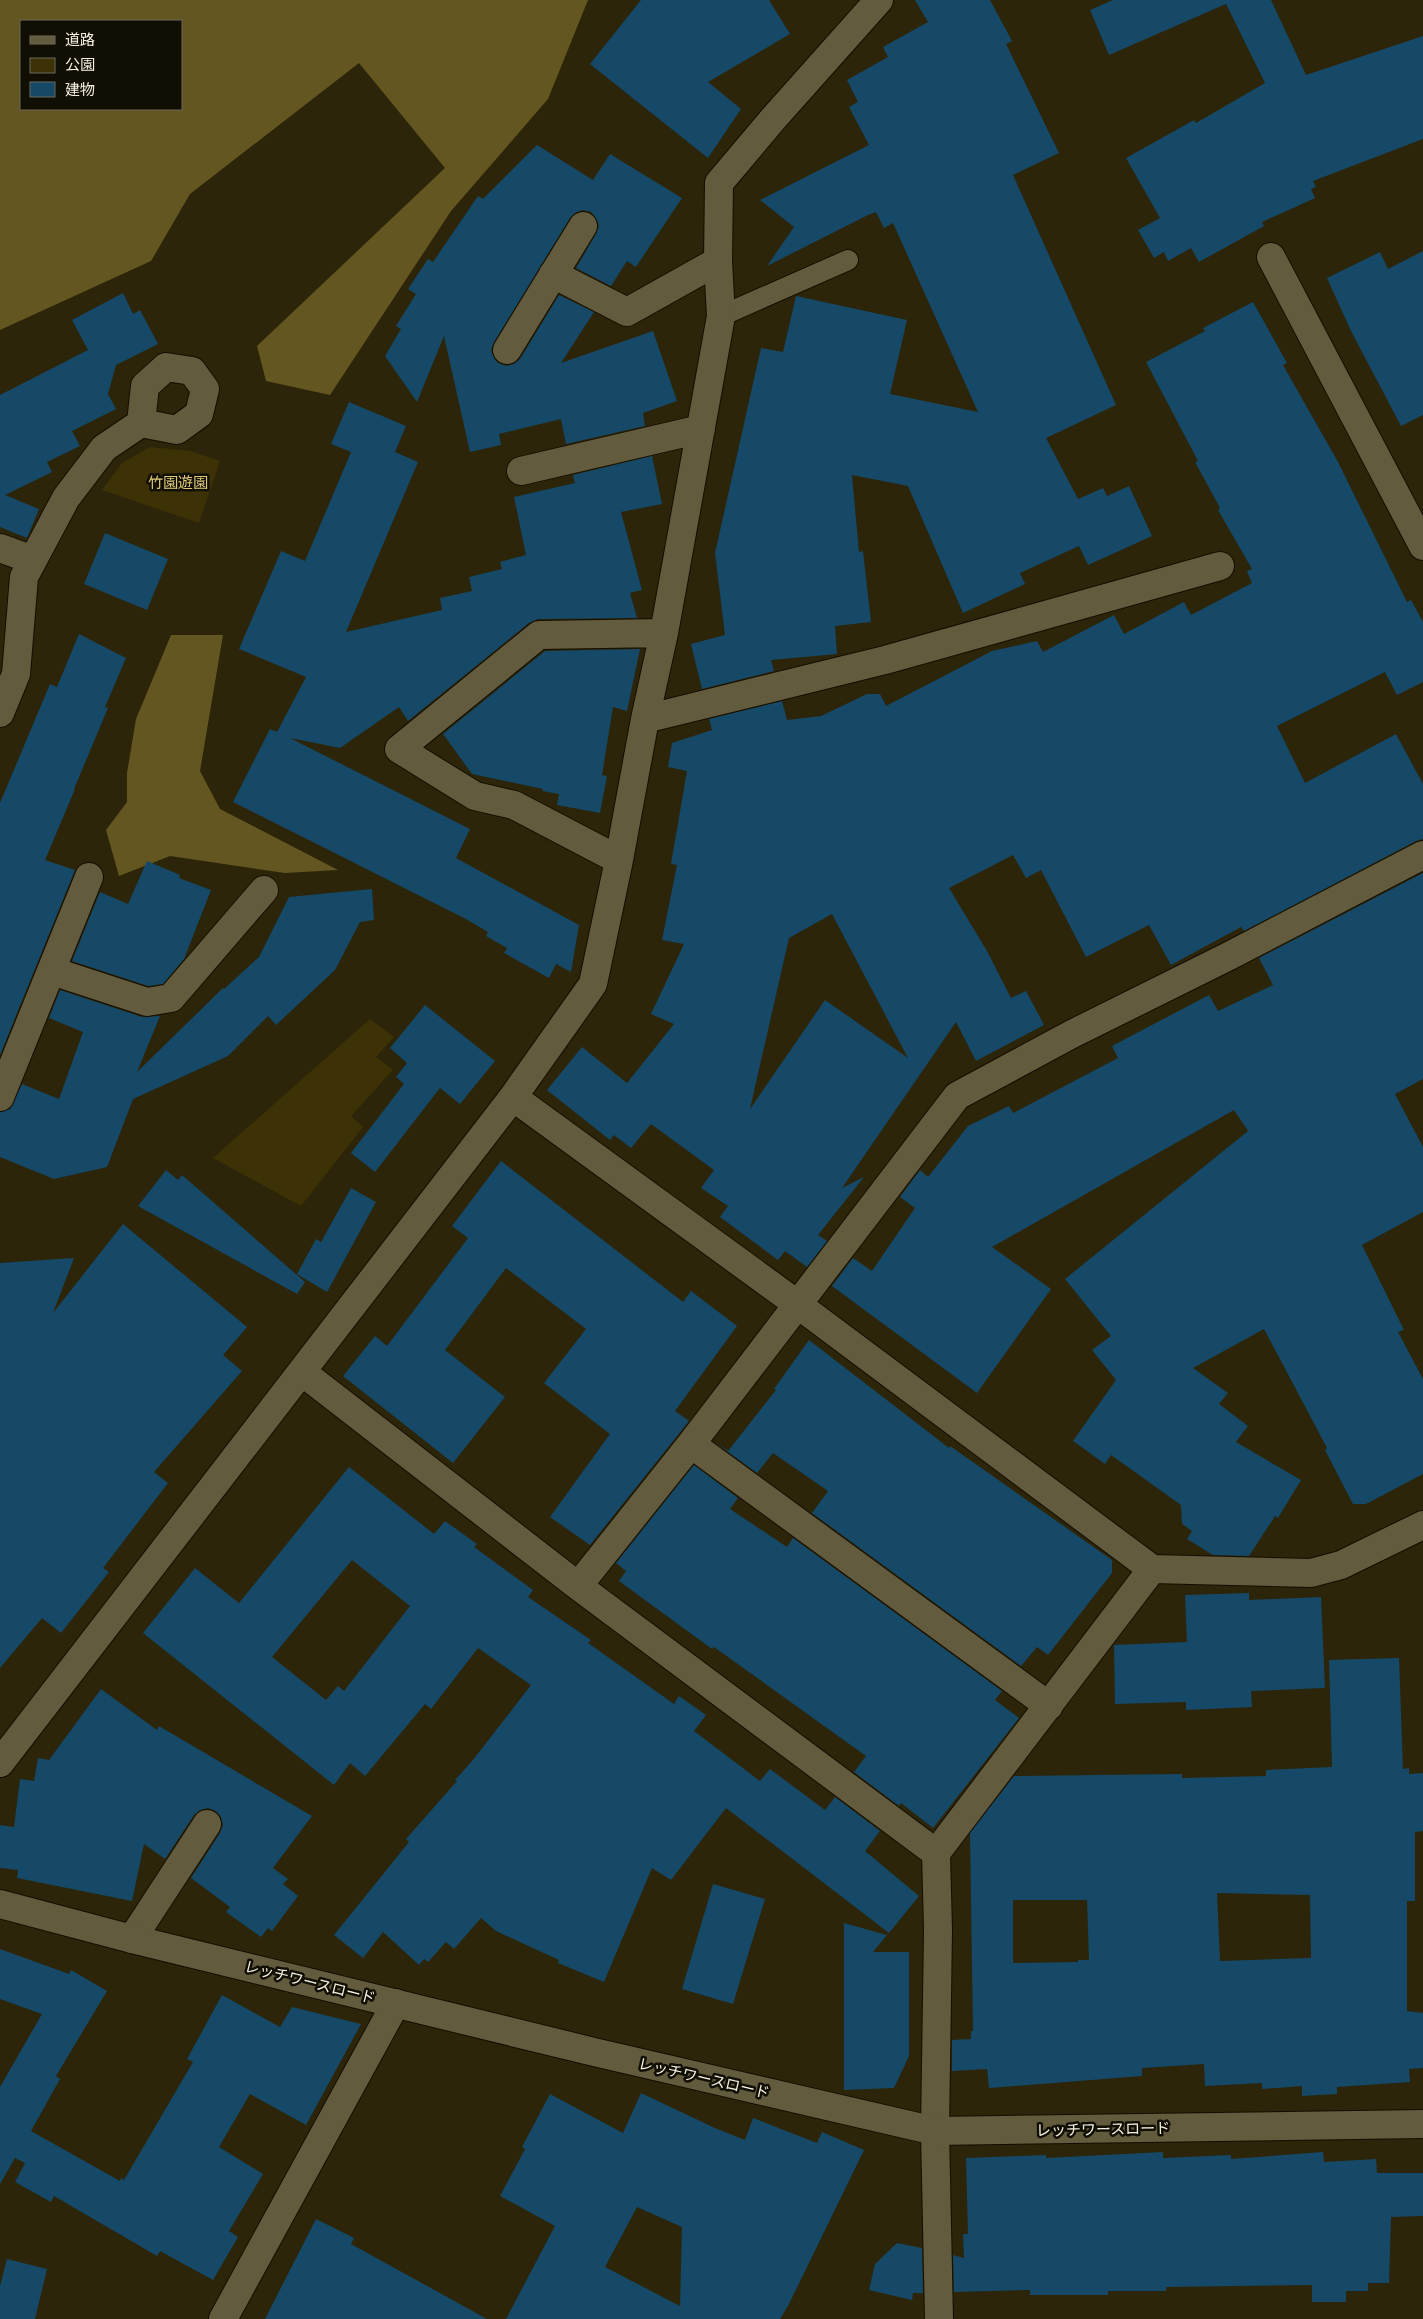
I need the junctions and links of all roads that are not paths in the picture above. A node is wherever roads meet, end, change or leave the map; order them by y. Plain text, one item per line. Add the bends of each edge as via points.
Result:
1 (879, 0) edge
2 (583, 226) dead end
3 (1271, 257) dead end
4 (848, 260) dead end
5 (718, 261) junction
6 (554, 274) junction
7 (721, 316) junction
8 (507, 350) dead end
9 (141, 423) dead end
10 (701, 429) junction
11 (521, 471) dead end
12 (1423, 546) edge
13 (0, 548) edge
14 (33, 560) junction
15 (1220, 566) dead end
16 (664, 633) junction
17 (0, 713) edge
18 (645, 719) junction
19 (1423, 855) edge
20 (619, 860) junction
21 (89, 878) dead end
22 (264, 890) dead end
23 (52, 971) junction
24 (0, 1097) edge
25 (513, 1097) junction
26 (798, 1304) junction
27 (302, 1372) junction
28 (692, 1444) junction
29 (1423, 1524) edge
30 (1152, 1569) junction
31 (578, 1586) junction
32 (1049, 1706) junction
33 (0, 1764) edge
34 (208, 1824) dead end
35 (936, 1853) junction
36 (0, 1904) edge
37 (132, 1939) junction
38 (396, 2003) junction
39 (1423, 2124) edge
40 (934, 2131) junction
41 (223, 2319) edge
42 (939, 2319) edge

1 - 5 street via 718,183
2 - 6 street
3 - 12 street
4 - 7 lane
5 - 6 street via 627,312
5 - 7 street
6 - 8 street
7 - 10 street
9 - 14 street via 104,448 66,498
10 - 11 street
10 - 16 street
13 - 14 street
14 - 17 street via 24,577 16,674
15 - 18 street via 885,660
16 - 18 street
16 - 20 street via 539,636 399,749 475,796 514,805
18 - 20 street
19 - 26 street via 957,1096
20 - 25 street via 593,984
21 - 23 street
22 - 23 street via 171,998 147,1002
23 - 24 street
25 - 26 street
25 - 27 street
26 - 28 street
26 - 30 street
27 - 31 street
27 - 33 street
28 - 31 street
28 - 32 street
29 - 30 street via 1341,1565 1311,1573
30 - 32 street
31 - 35 street
32 - 35 street
34 - 37 street
35 - 40 street via 938,1930
36 - 37 street, レッチワースロード
37 - 38 street, レッチワースロード
38 - 40 street, レッチワースロード
38 - 41 street
39 - 40 street, レッチワースロード
40 - 42 street

